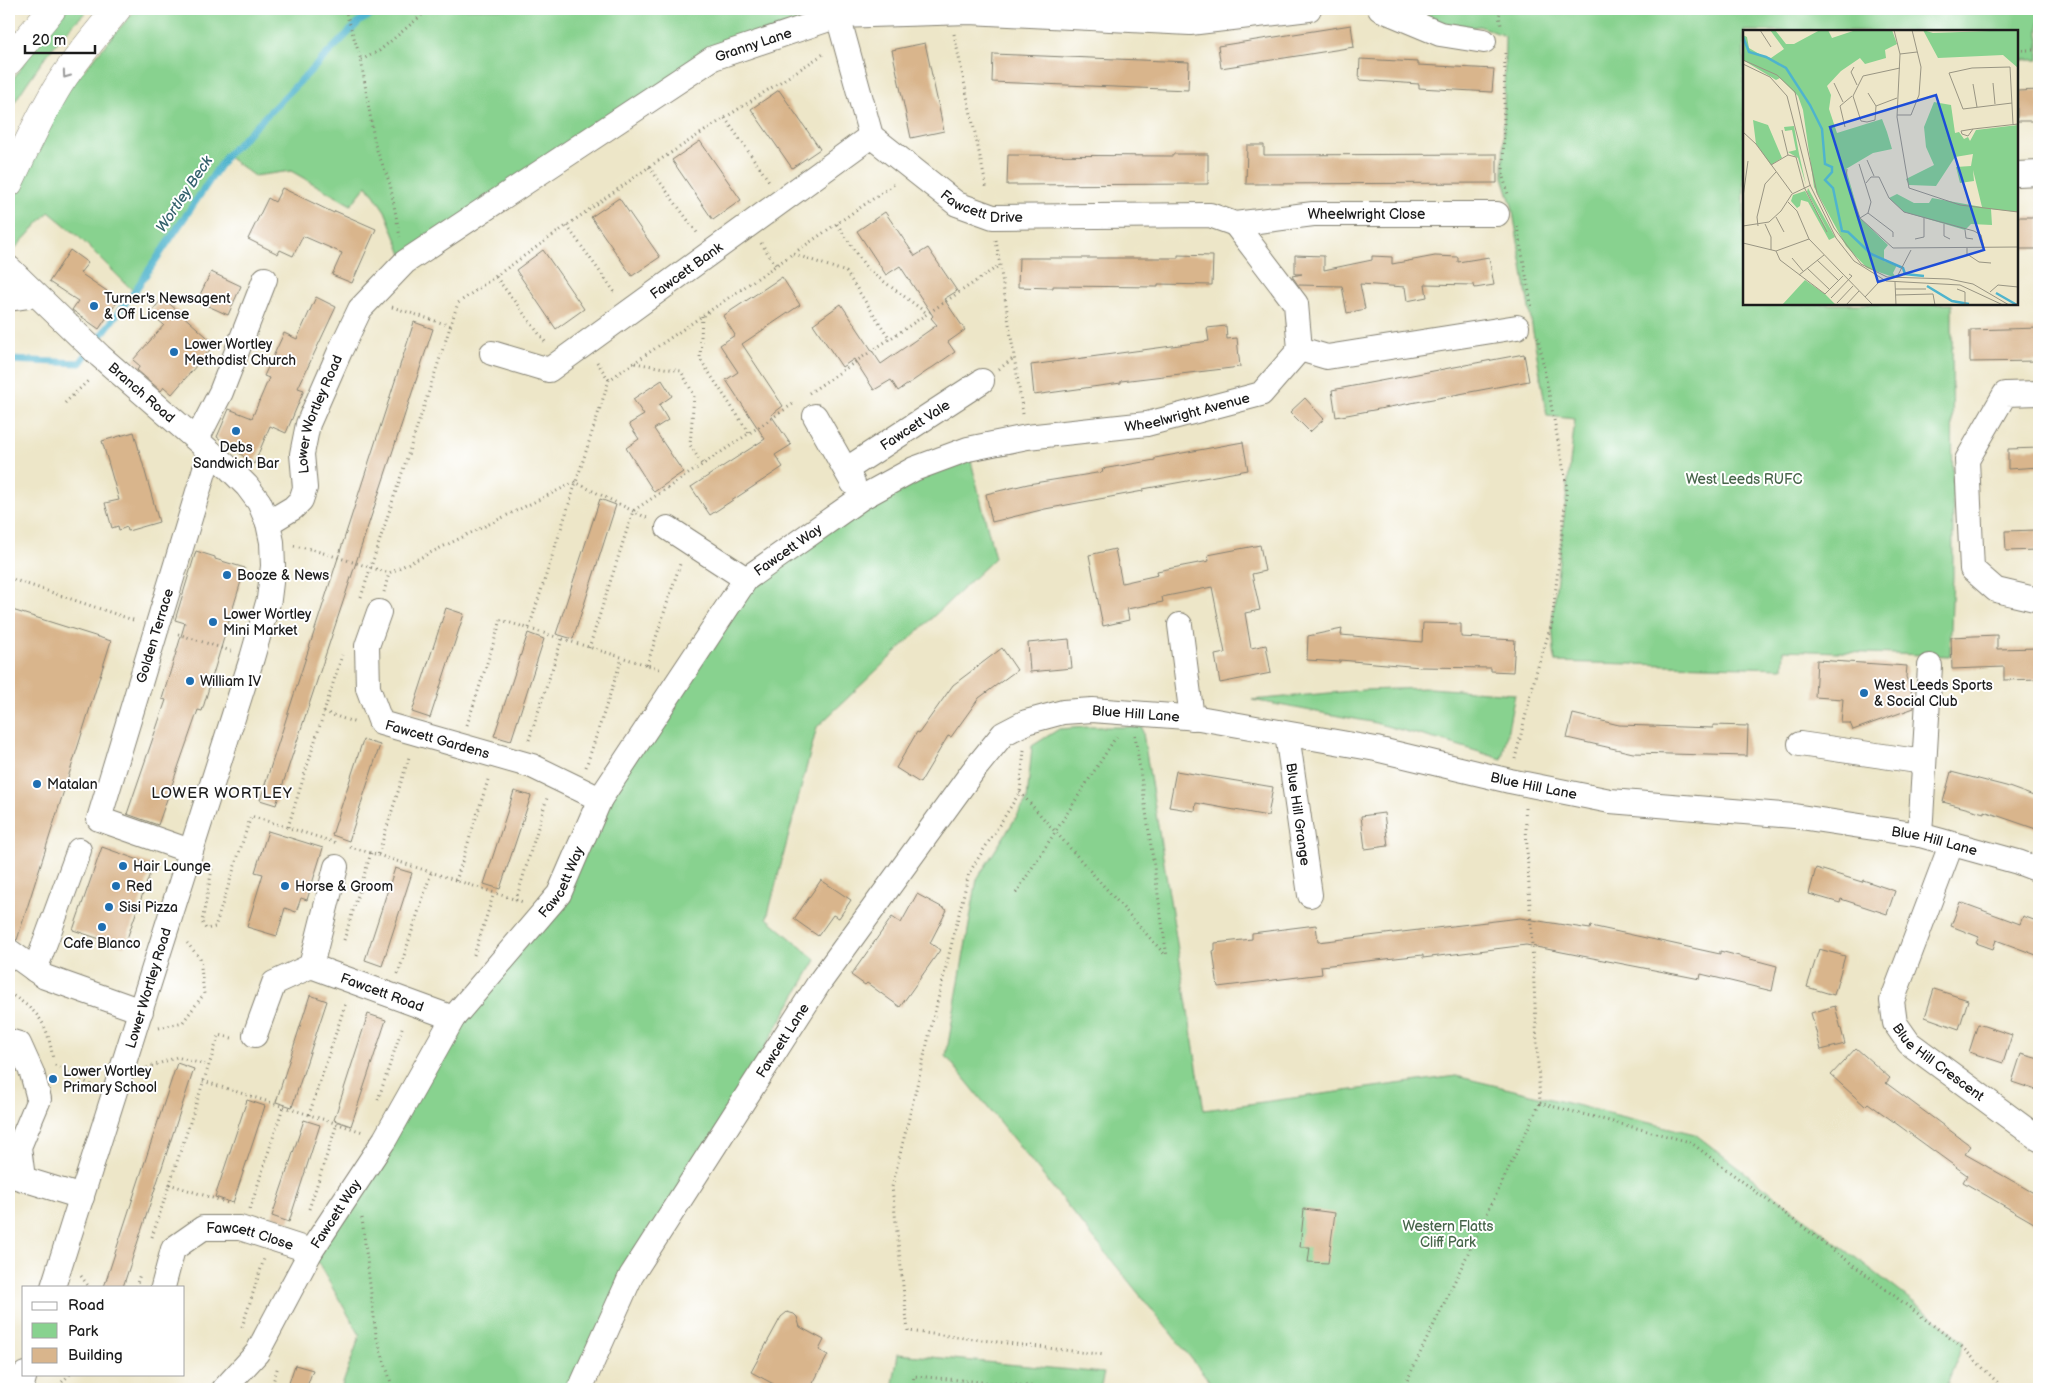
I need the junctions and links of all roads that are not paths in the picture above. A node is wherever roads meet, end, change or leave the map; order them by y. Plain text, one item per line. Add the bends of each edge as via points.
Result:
1 (52, 9) edge
2 (117, 9) edge
3 (1309, 9) edge
4 (1380, 9) edge
5 (838, 16) junction
6 (1497, 38) road end
7 (9, 61) edge
8 (34, 129) junction
9 (871, 136) junction
10 (9, 159) edge
11 (2039, 173) edge
12 (2018, 174) edge
13 (9, 183) edge
14 (1508, 212) road end
15 (1235, 224) junction
16 (405, 262) joint
17 (9, 268) edge
18 (265, 280) dead end
19 (36, 295) junction
20 (9, 299) edge
21 (1529, 325) road end
22 (1300, 349) junction
23 (492, 352) dead end
24 (982, 381) dead end
25 (2039, 393) edge
26 (815, 416) dead end
27 (204, 446) junction
28 (968, 449) joint
29 (847, 469) junction
30 (861, 498) junction
31 (268, 523) junction
32 (678, 534) road end
33 (746, 579) junction
34 (2039, 600) edge
35 (369, 608) road end
36 (1180, 625) dead end
37 (1930, 666) dead end
38 (1192, 718) junction
39 (1026, 722) joint
40 (1287, 734) junction
41 (1800, 744) dead end
42 (1924, 762) junction
43 (600, 799) junction
44 (1920, 835) junction
45 (1951, 845) junction
46 (192, 846) junction
47 (79, 850) dead end
48 (336, 867) dead end
49 (2039, 870) edge
50 (1310, 895) dead end
51 (9, 952) edge
52 (35, 970) junction
53 (332, 974) junction
54 (141, 1011) junction
55 (453, 1018) junction
56 (255, 1035) road end
57 (9, 1042) edge
58 (2039, 1139) edge
59 (16, 1177) edge
60 (82, 1197) junction
61 (304, 1249) junction
62 (53, 1286) edge
63 (162, 1286) edge
64 (24, 1376) edge
65 (20, 1389) edge
66 (224, 1389) edge
67 (580, 1389) edge

1 - 7 highway
2 -> 8 highway via 61,82
3 - 5 street, Granny Lane via 1190,23 969,12
4 - 6 street via 1440,34
5 - 9 street
5 - 16 street, Granny Lane via 713,58
8 - 10 highway
8 - 13 highway
9 - 15 street, Fawcett Drive via 957,204 993,217 1210,215
9 - 23 street, Fawcett Bank via 549,370
11 - 12 street
14 - 15 street, Wheelwright Close via 1313,214
15 - 22 street via 1296,304
16 - 31 street, Lower Wortley Road via 360,309 340,350 308,424 302,454 305,488 301,500
17 - 19 street, Branch Road
18 - 27 street, Golden Terrace via 221,392
19 - 20 street
19 - 27 street, Branch Road
21 - 22 street via 1327,356
22 - 28 street, Wheelwright Avenue via 1261,394 1147,424 1027,437
24 - 29 street, Fawcett Vale
25 - 34 street via 2006,394 1967,460 1972,569 1996,590
26 - 29 street
27 - 31 street, Branch Road via 247,486 259,502
27 - 46 street, Golden Terrace via 157,627 98,819
28 - 30 street, Fawcett Way via 914,469
29 - 30 street
30 - 33 street, Fawcett Way
31 - 46 street, Lower Wortley Road via 273,566 269,599
32 - 33 street
33 - 43 street, Fawcett Way
35 - 43 street, Fawcett Gardens via 368,688 380,723 521,763
36 - 38 street
37 - 42 street
38 - 39 street, Blue Hill Lane via 1092,710 1062,712
38 - 40 street, Blue Hill Lane
39 - 67 street, Fawcett Lane via 1003,734 973,771 819,983 631,1276
40 - 44 street, Blue Hill Lane via 1376,749 1517,783 1610,801 1794,816
40 - 50 street, Blue Hill Grange
41 - 42 street
42 - 44 street
43 - 55 street, Fawcett Way via 559,894
44 - 45 street, Blue Hill Lane
45 - 49 street, Blue Hill Lane
45 - 58 street, Blue Hill Crescent via 1892,1001 1895,1024 1909,1043
46 - 54 street, Lower Wortley Road
47 - 52 street
48 - 53 street
51 - 52 street
52 - 54 street via 46,977
53 - 55 street, Fawcett Road
53 - 56 street via 274,984
54 - 60 street, Lower Wortley Road
55 - 61 street, Fawcett Way via 385,1140 357,1182
57 - 59 street via 19,1044 39,1099 19,1147
59 - 60 street
60 - 62 street, Lower Wortley Road
61 - 63 street, Fawcett Close via 245,1215 202,1228 173,1249
61 - 66 street, Fawcett Way via 256,1353
64 - 65 street

